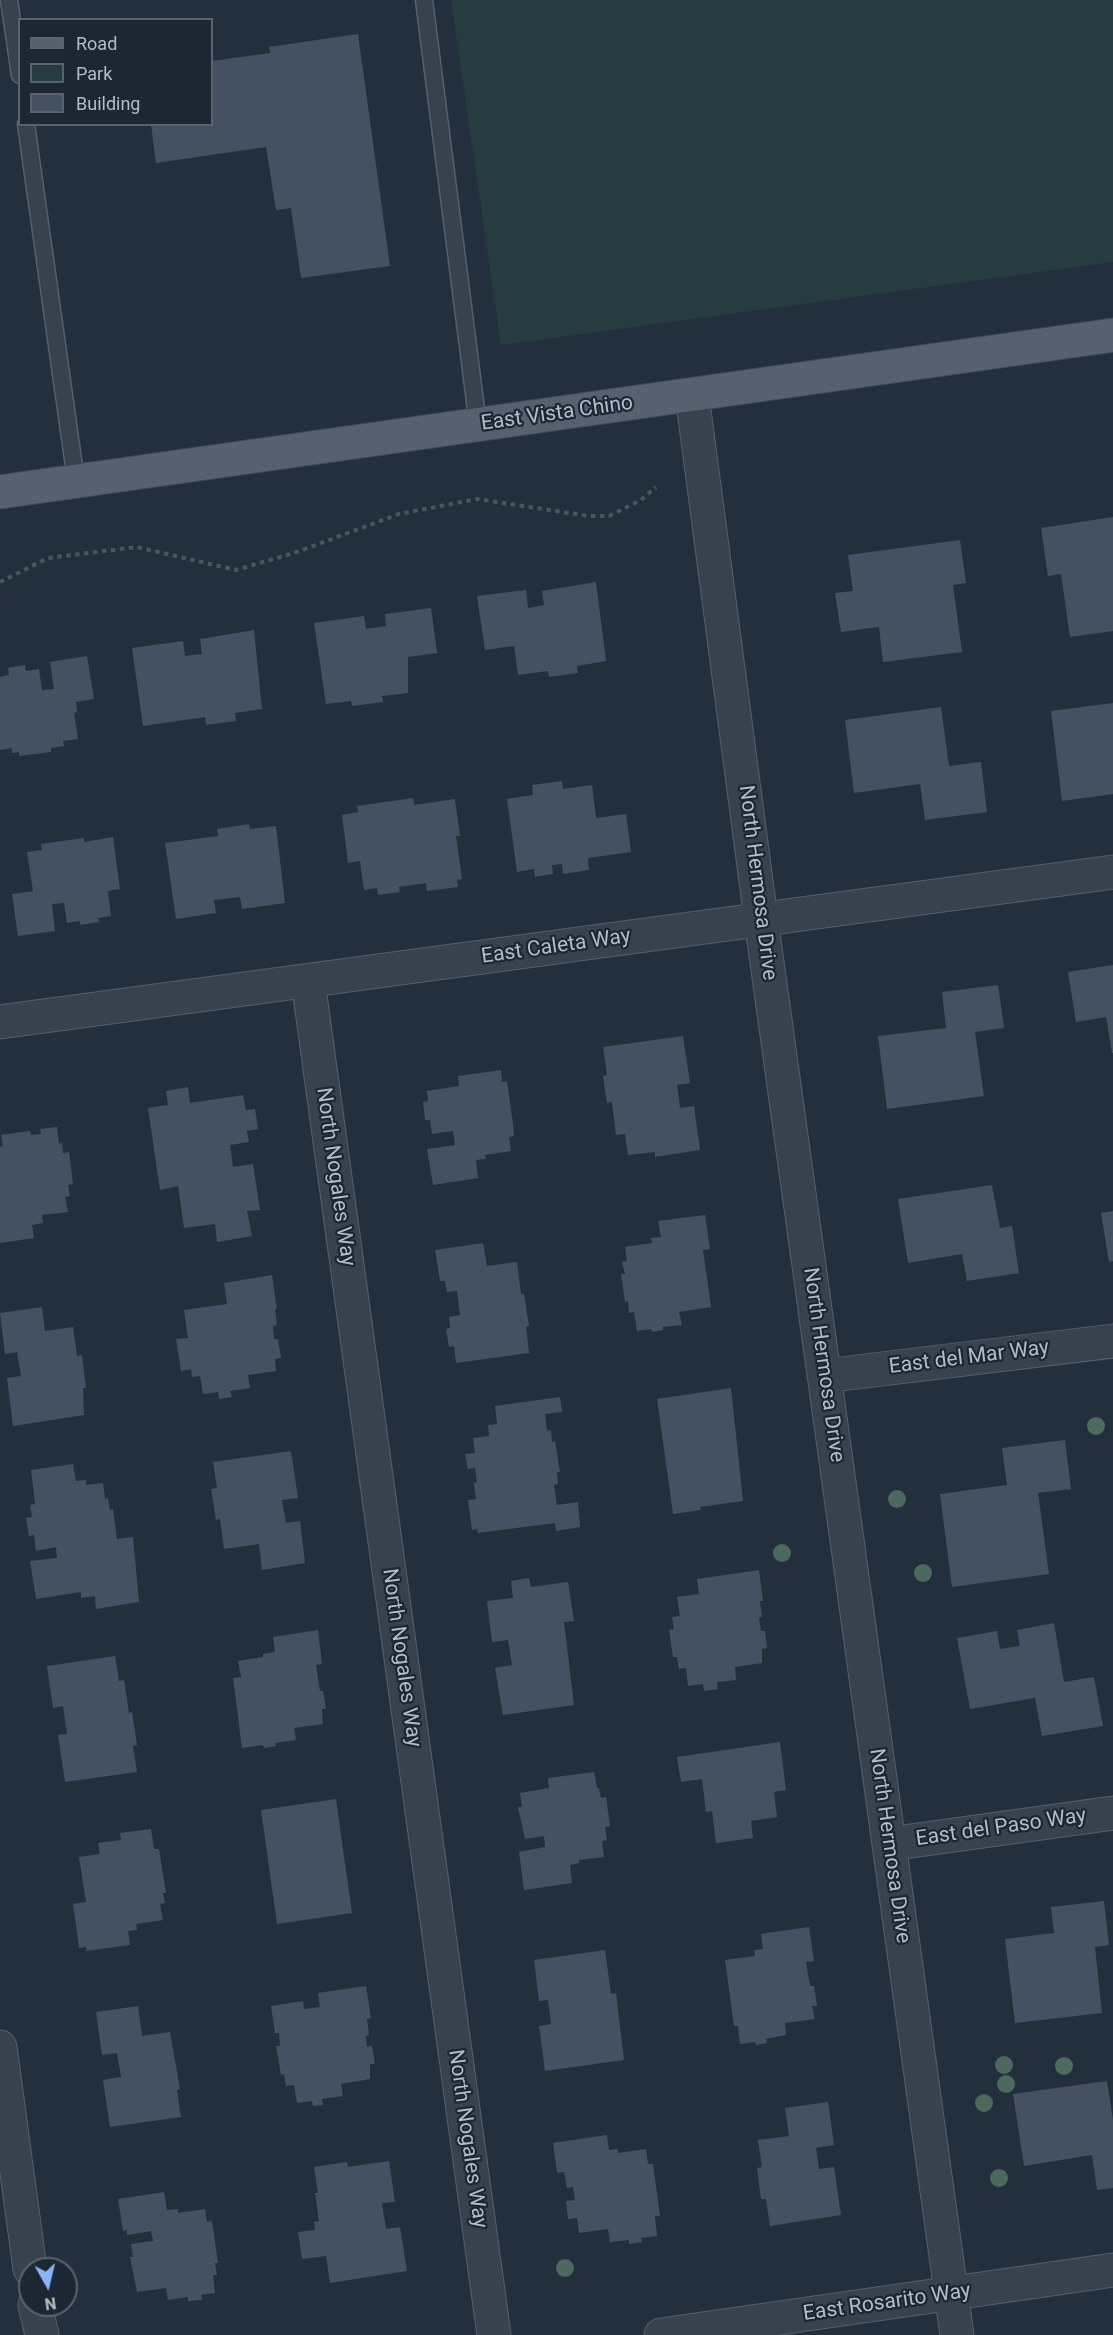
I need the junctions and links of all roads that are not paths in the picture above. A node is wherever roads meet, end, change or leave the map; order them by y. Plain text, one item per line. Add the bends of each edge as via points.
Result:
1 (9, 0) edge
2 (424, 0) edge
3 (18, 61) edge
4 (26, 126) edge
5 (1113, 335) edge
6 (692, 395) junction
7 (478, 425) junction
8 (76, 481) junction
9 (0, 492) edge
10 (1113, 872) edge
11 (761, 919) junction
12 (308, 981) junction
13 (0, 1022) edge
14 (1113, 1341) edge
15 (824, 1376) junction
16 (1113, 1813) edge
17 (889, 1844) junction
18 (0, 2047) edge
19 (28, 2257) edge
20 (1113, 2270) edge
21 (951, 2294) junction
22 (38, 2317) edge
23 (42, 2335) edge
24 (494, 2335) edge
25 (661, 2335) edge
26 (957, 2335) edge

1 - 3 lane
2 - 7 lane
4 - 8 lane
5 - 6 main road, East Vista Chino
6 - 7 main road, East Vista Chino
6 - 11 street, North Hermosa Drive
7 - 8 main road, East Vista Chino
8 - 9 main road, East Vista Chino
10 - 11 street, East Caleta Way
11 - 12 street, East Caleta Way
11 - 15 street, North Hermosa Drive
12 - 13 street, East Caleta Way
12 - 24 street, North Nogales Way
14 - 15 street, East del Mar Way
15 - 17 street, North Hermosa Drive
16 - 17 street, East del Paso Way
17 - 21 street, North Hermosa Drive
18 - 19 street
20 - 21 street, East Rosarito Way
21 - 25 street, East Rosarito Way
21 - 26 street, North Hermosa Drive
22 - 23 street

